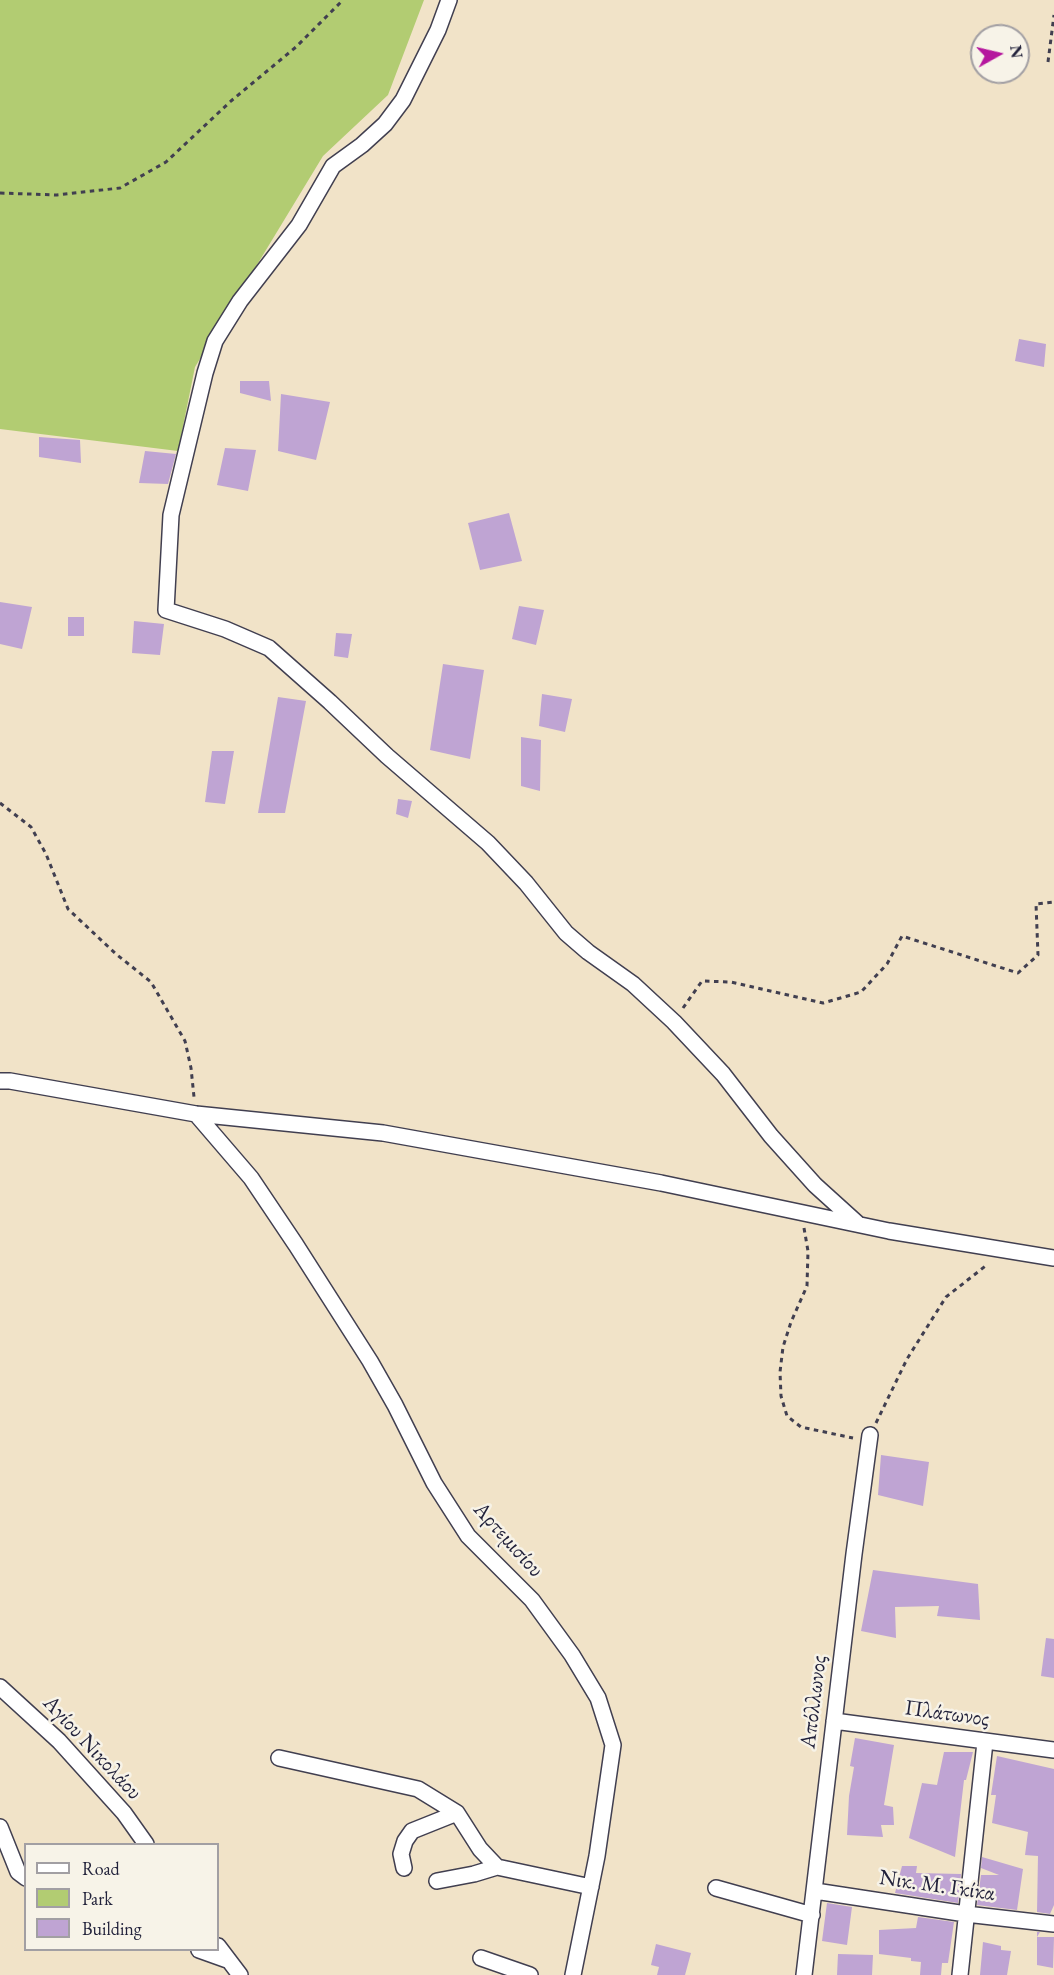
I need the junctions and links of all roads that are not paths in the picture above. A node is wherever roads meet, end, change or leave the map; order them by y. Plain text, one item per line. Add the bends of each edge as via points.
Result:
1 (449, 0) edge
2 (0, 1082) edge
3 (196, 1114) junction
4 (857, 1224) junction
5 (1054, 1258) edge
6 (870, 1435) road end
7 (0, 1687) edge
8 (834, 1721) junction
9 (985, 1742) junction
10 (1054, 1750) edge
11 (279, 1758) dead end
12 (457, 1813) junction
13 (0, 1827) edge
14 (145, 1843) edge
15 (497, 1867) junction
16 (404, 1868) dead end
17 (24, 1876) edge
18 (437, 1881) dead end
19 (591, 1887) junction
20 (716, 1888) dead end
21 (815, 1891) junction
22 (966, 1914) junction
23 (812, 1915) junction
24 (1054, 1924) edge
25 (219, 1948) edge
26 (202, 1951) edge
27 (481, 1958) dead end
28 (227, 1960) junction
29 (240, 1975) edge
30 (530, 1975) edge
31 (573, 1975) edge
32 (804, 1975) edge
33 (960, 1975) edge

1 - 4 street via 403,100 385,124 333,166 299,225 240,301 215,341 171,515 166,610 269,648 330,702 488,843 566,933 633,984 674,1022 723,1074 815,1185
2 - 3 street
3 - 4 street via 383,1133 661,1183
3 - 19 street, Αρτεμισίου via 251,1178 296,1245 370,1361 434,1483 468,1536 532,1600 572,1654 598,1698 613,1745
4 - 5 street
6 - 8 street, Απόλλωνος
7 - 14 street, Αγίου Νικολάου via 59,1741 124,1813
8 - 9 street, Πλάτωνος
8 - 21 street, Απόλλωνος
9 - 10 street, Πλάτωνος
9 - 22 street
11 - 12 street via 418,1789
12 - 15 street
12 - 16 street via 412,1831 401,1854
13 - 17 street via 18,1872
15 - 18 street
15 - 19 street
19 - 31 street, Αρτεμισίου
20 - 23 street
21 - 22 street, Νικ. Μ. Γκίκα
21 - 23 street, Απόλλωνος
22 - 24 street, Νικ. Μ. Γκίκα
22 - 33 street
23 - 32 street, Απόλλωνος
25 - 28 street
26 - 28 street
27 - 30 street
28 - 29 street

